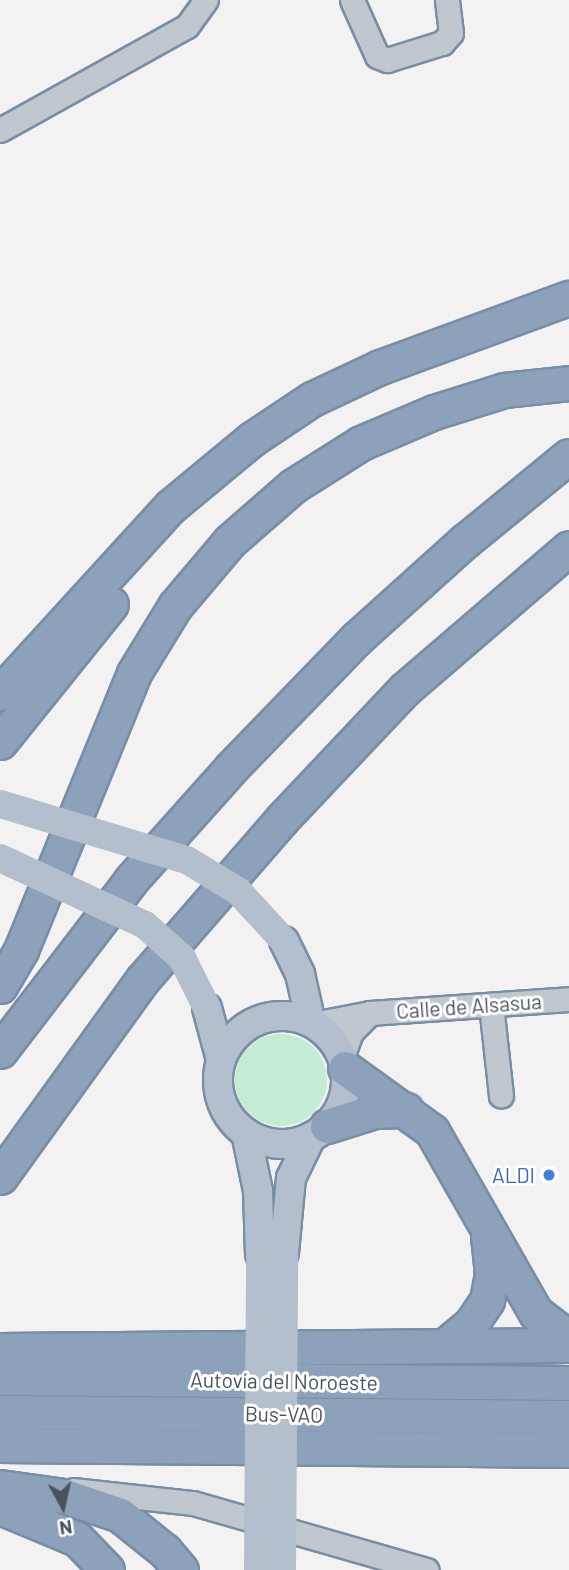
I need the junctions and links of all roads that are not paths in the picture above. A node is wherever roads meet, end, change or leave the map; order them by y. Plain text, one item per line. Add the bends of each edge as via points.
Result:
1 (206, 0) edge
2 (352, 0) edge
3 (447, 0) edge
4 (0, 130) edge
5 (569, 298) edge
6 (569, 383) edge
7 (569, 456) edge
8 (201, 485) junction
9 (569, 548) edge
10 (0, 693) edge
11 (0, 742) edge
12 (0, 804) edge
13 (0, 858) edge
14 (0, 986) edge
15 (569, 999) edge
16 (491, 1005) junction
17 (370, 1013) junction
18 (312, 1023) junction
19 (0, 1051) edge
20 (221, 1060) junction
21 (343, 1063) junction
22 (501, 1095) dead end
23 (406, 1110) junction
24 (319, 1132) junction
25 (246, 1133) junction
26 (0, 1179) edge
27 (485, 1221) junction
28 (272, 1253) junction
29 (569, 1338) edge
30 (447, 1344) junction
31 (569, 1345) edge
32 (0, 1350) edge
33 (0, 1378) edge
34 (569, 1383) edge
35 (0, 1412) edge
36 (569, 1417) edge
37 (0, 1445) edge
38 (569, 1450) edge
39 (0, 1486) edge
40 (0, 1507) edge
41 (107, 1570) edge
42 (181, 1570) edge
43 (258, 1570) edge
44 (282, 1570) edge
45 (427, 1570) edge

1 - 4 street via 187,26
2 - 3 street via 377,56 387,60 442,43 451,33
5 - 8 highway via 380,367 312,399 252,439
6 - 14 highway via 503,390 434,412 361,443 293,486 230,541 175,606 134,673 21,950
7 - 19 highway via 464,541 356,639 231,768 131,880
8 - 10 highway via 171,506
8 - 11 highway via 180,518
9 - 26 highway via 405,689 282,819 143,979
12 - 18 main road, bridge via 187,860 239,891 284,941 300,974
13 - 20 main road, bridge via 145,925 182,958 207,1008
15 - 16 street, Calle de Alsasua
16 - 17 street, Calle de Alsasua
16 - 22 street
17 - 18 street, Calle de Alsasua
17 - 21 street, Calle de Alsasua via 351,1032
18 - 20 main road via 280,1016 258,1021 239,1032
18 - 21 main road via 335,1044
20 - 25 main road via 222,1101
21 - 23 highway
21 - 24 main road via 341,1106
23 - 24 highway via 375,1111
23 - 27 highway via 425,1123 446,1150
24 - 25 main road via 278,1144
24 - 28 main road via 291,1178
25 - 28 main road
27 - 29 highway via 536,1313
27 - 30 highway via 491,1288 480,1313
28 - 43 main road, bridge
28 - 44 main road, bridge
30 - 31 highway
30 - 32 highway
33 - 34 highway, Autovía del Noroeste
35 - 36 highway, Bus-VAO
37 - 38 highway
39 - 42 highway via 64,1496 120,1515 165,1550
39 - 45 street via 143,1495 193,1503
40 - 41 highway via 77,1539

